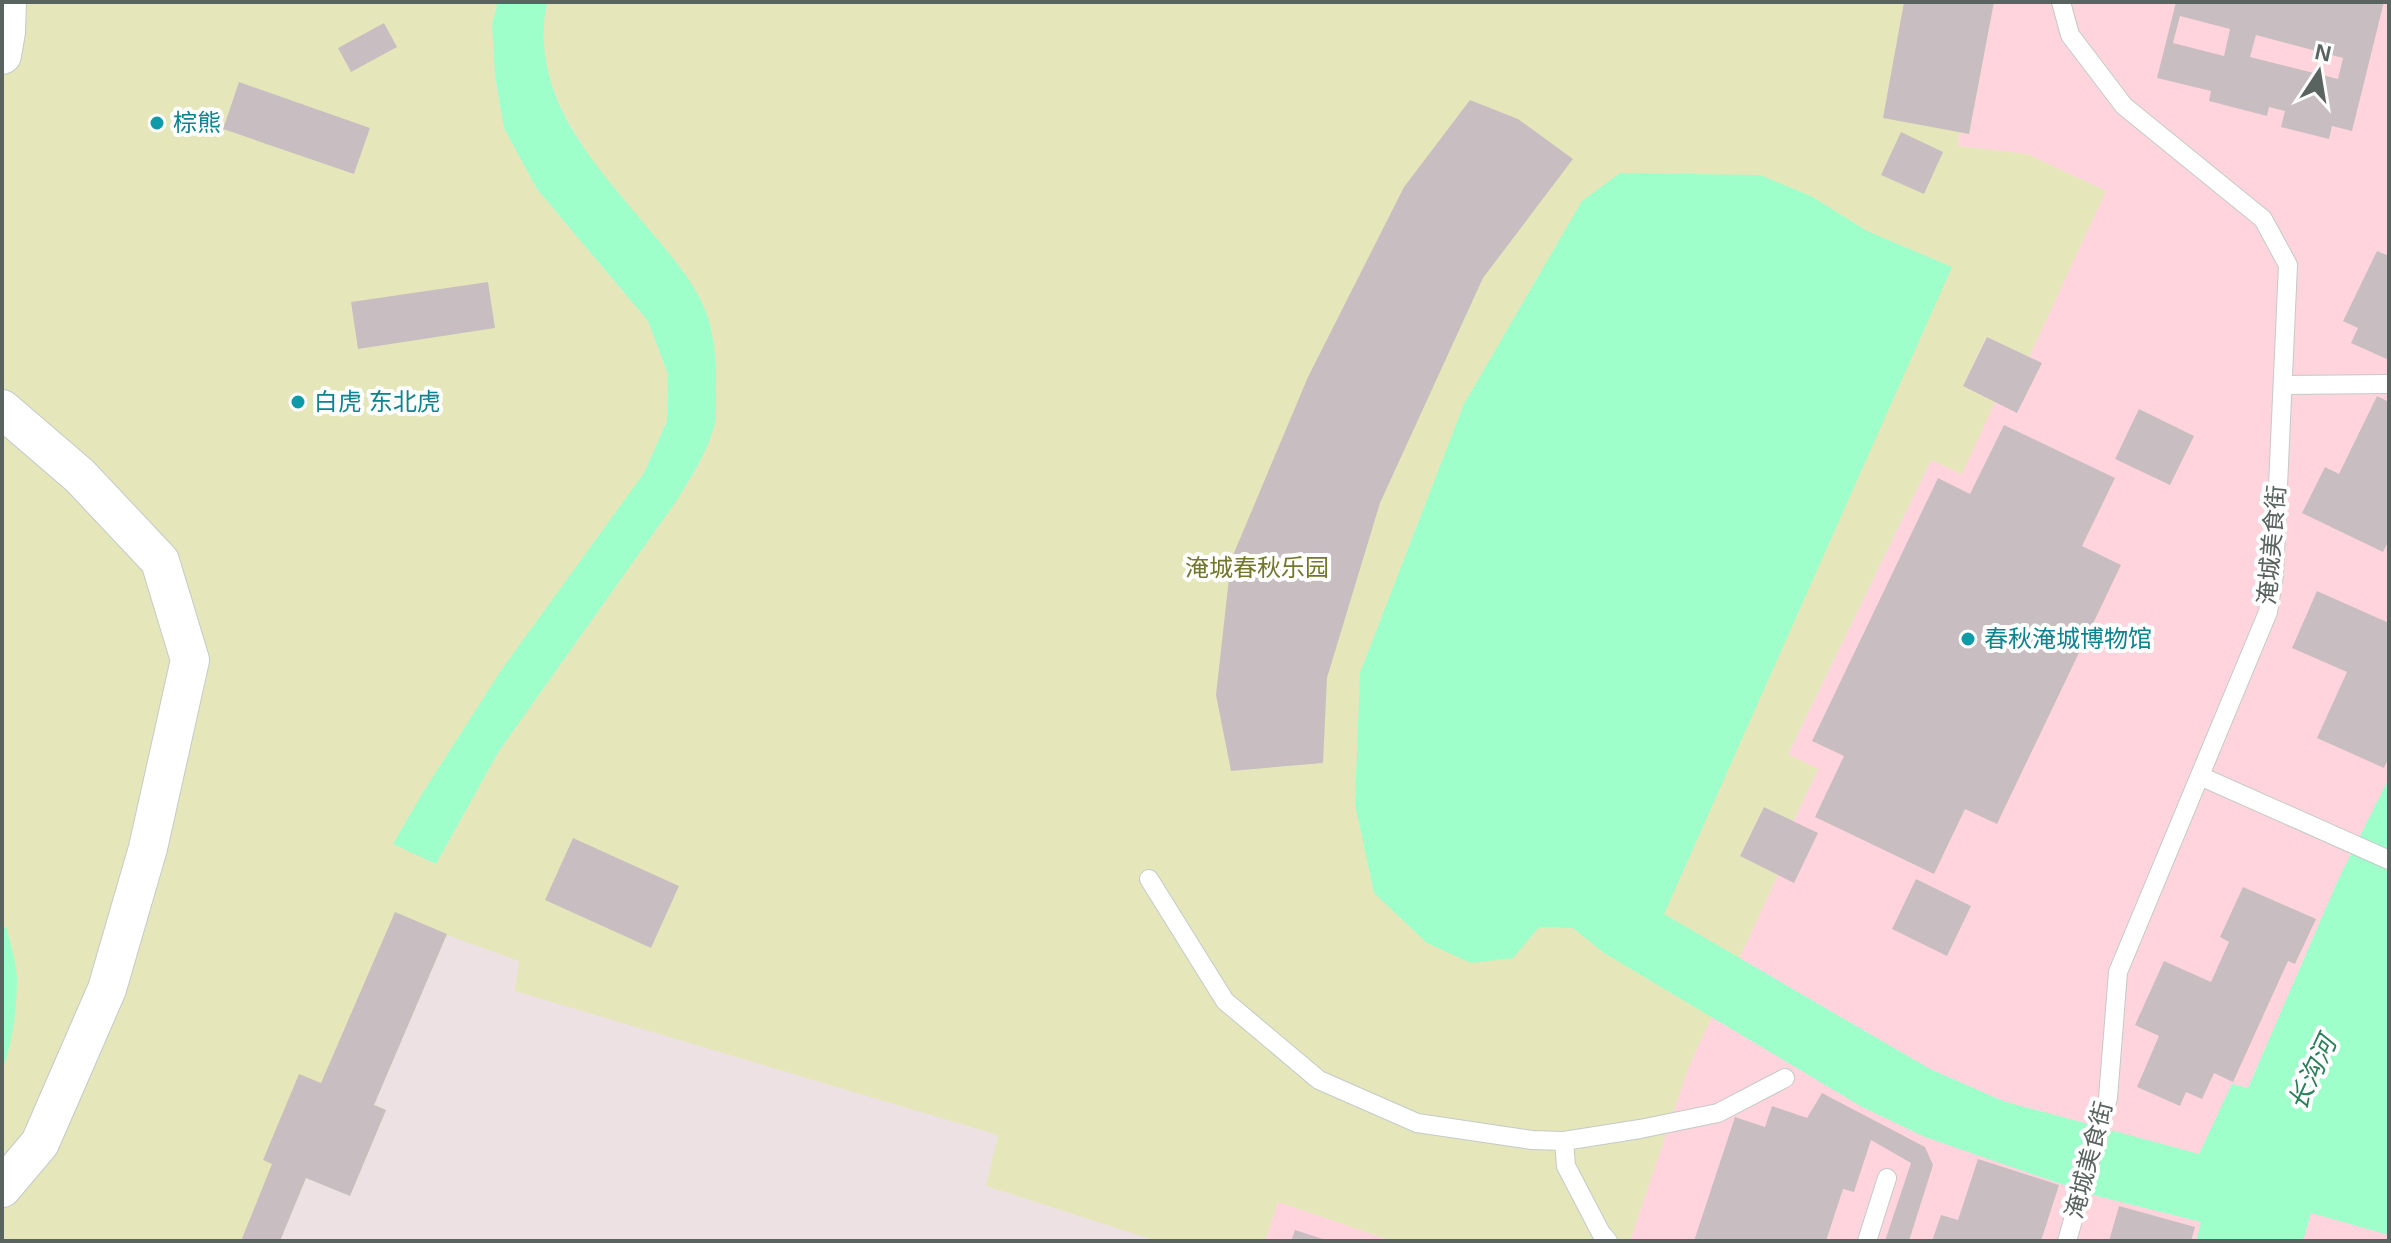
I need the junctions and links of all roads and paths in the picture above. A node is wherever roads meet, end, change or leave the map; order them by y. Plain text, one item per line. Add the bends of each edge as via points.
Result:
1 (7, 2) edge
2 (2061, 2) edge
3 (2, 55) edge
4 (2389, 384) edge
5 (2283, 385) junction
6 (2, 409) edge
7 (2200, 776) junction
8 (2389, 860) edge
9 (1149, 879) dead end
10 (1785, 1078) dead end
11 (1564, 1141) junction
12 (1887, 1178) dead end
13 (2, 1188) edge
14 (1608, 1241) edge
15 (1867, 1241) edge
16 (2067, 1241) edge

1 - 3 street
2 - 5 lane, 淹城美食街 via 2070,35 2124,106 2263,219 2288,265
4 - 5 lane
5 - 7 lane, 淹城美食街 via 2268,612
6 - 13 street via 80,476 160,561 190,660 148,848 107,989 40,1143
7 - 8 lane
7 - 16 lane, 淹城美食街 via 2118,972 2108,1098
9 - 11 lane via 1225,1001 1319,1080 1417,1123
10 - 11 lane via 1718,1113
11 - 14 lane via 1566,1166
12 - 15 lane

